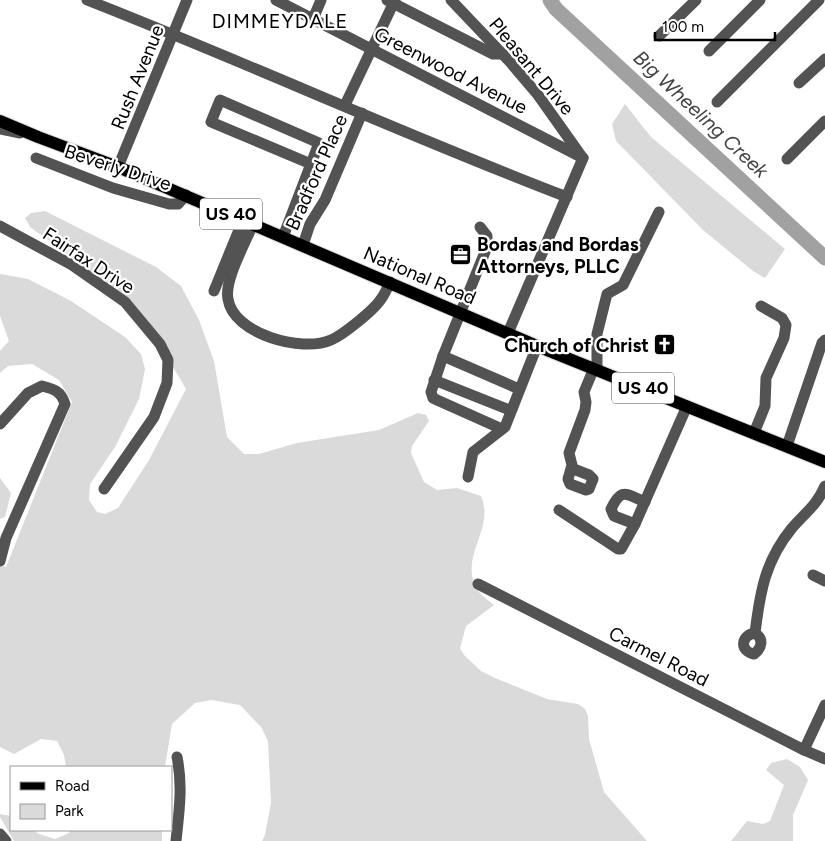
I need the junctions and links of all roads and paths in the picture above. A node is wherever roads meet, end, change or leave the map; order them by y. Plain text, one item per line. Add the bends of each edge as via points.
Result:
1 (87, 0) edge
2 (187, 0) edge
3 (276, 0) edge
4 (321, 0) edge
5 (451, 0) edge
6 (696, 0) edge
7 (760, 0) edge
8 (819, 0) edge
9 (392, 1) edge
10 (313, 19) junction
11 (172, 35) junction
12 (659, 36) dead end
13 (372, 48) junction
14 (709, 51) dead end
15 (503, 54) junction
16 (825, 59) edge
17 (799, 83) dead end
18 (717, 102) dead end
19 (345, 105) junction
20 (362, 112) junction
21 (0, 120) edge
22 (825, 121) edge
23 (0, 129) edge
24 (38, 137) junction
25 (36, 158) dead end
26 (583, 158) junction
27 (787, 158) dead end
28 (311, 164) junction
29 (118, 167) junction
30 (186, 196) junction
31 (567, 197) junction
32 (659, 212) dead end
33 (248, 222) junction
34 (0, 226) edge
35 (480, 227) dead end
36 (283, 237) junction
37 (303, 245) junction
38 (390, 282) junction
39 (214, 291) dead end
40 (761, 306) dead end
41 (460, 313) junction
42 (508, 333) junction
43 (825, 340) edge
44 (537, 346) junction
45 (443, 356) junction
46 (595, 368) junction
47 (434, 380) junction
48 (519, 389) junction
49 (687, 406) junction
50 (512, 409) junction
51 (0, 424) edge
52 (502, 429) junction
53 (754, 433) junction
54 (786, 446) junction
55 (825, 462) edge
56 (571, 468) dead end
57 (468, 477) dead end
58 (825, 486) edge
59 (104, 489) dead end
60 (822, 498) edge
61 (645, 502) junction
62 (559, 510) dead end
63 (635, 524) junction
64 (0, 561) edge
65 (813, 575) dead end
66 (825, 581) edge
67 (478, 584) dead end
68 (755, 632) dead end
69 (825, 705) edge
70 (804, 750) junction
71 (178, 757) dead end
72 (825, 759) edge
73 (0, 834) edge
74 (6, 841) edge
75 (176, 841) edge

1 - 11 street
2 - 11 street, Rush Avenue
3 - 10 street, Greenwood Avenue
4 - 10 street
5 - 15 street, Pleasant Drive
6 - 12 street
7 - 14 street
8 - 18 street
9 - 13 street
9 - 15 street via 493,54
10 - 13 street, Greenwood Avenue
11 - 19 street
11 - 29 street, Rush Avenue
13 - 19 street
13 - 26 street, Greenwood Avenue
15 - 26 street, Pleasant Drive via 538,95
16 - 17 street
19 - 20 street
20 - 31 street
20 - 37 street, Bradford Place
21 - 24 main road, National Road / US 40
22 - 27 street
23 - 24 street
24 - 29 main road, National Road / US 40
25 - 30 street, Beverly Drive via 113,188 169,204 178,204
26 - 31 street
28 - 28 street via 211,122 220,100 319,142
28 - 36 street
29 - 30 main road, National Road / US 40
30 - 33 main road, National Road / US 40
31 - 42 street
32 - 46 street via 623,285 607,294 597,334
33 - 36 main road, National Road / US 40
33 - 38 street via 228,284 228,299 232,313 253,330 308,346 332,340 381,300
33 - 39 street
34 - 59 street, Fairfax Drive via 72,265 125,302 160,344 168,360 167,383 154,417
35 - 41 street via 487,236 487,247
36 - 37 main road, National Road / US 40
37 - 38 main road, National Road / US 40
38 - 41 main road, National Road / US 40
40 - 53 street via 782,318 786,325 784,338 766,378 765,406
41 - 42 main road, National Road / US 40
41 - 45 street
42 - 44 main road, National Road / US 40
43 - 54 street
44 - 46 main road, National Road / US 40
44 - 48 street
45 - 47 street
45 - 48 street
46 - 49 main road, National Road / US 40
46 - 56 street via 584,392 586,410 569,453
47 - 50 street
47 - 52 street via 433,398
48 - 50 street
49 - 53 main road, National Road / US 40
49 - 61 street
50 - 52 street
51 - 64 street via 35,389 42,386 56,390 62,396 65,404 6,538
52 - 57 street via 473,452
53 - 54 main road, National Road / US 40
54 - 55 main road, National Road / US 40
58 - 60 street
60 - 68 street via 793,526 772,558 760,595
61 - 63 street
61 - 63 street via 620,494 611,509 614,516
62 - 63 street via 618,549
65 - 66 street
67 - 70 street, Carmel Road
69 - 70 street
70 - 72 street, Carmel Road
71 - 75 street via 181,797
73 - 74 street

